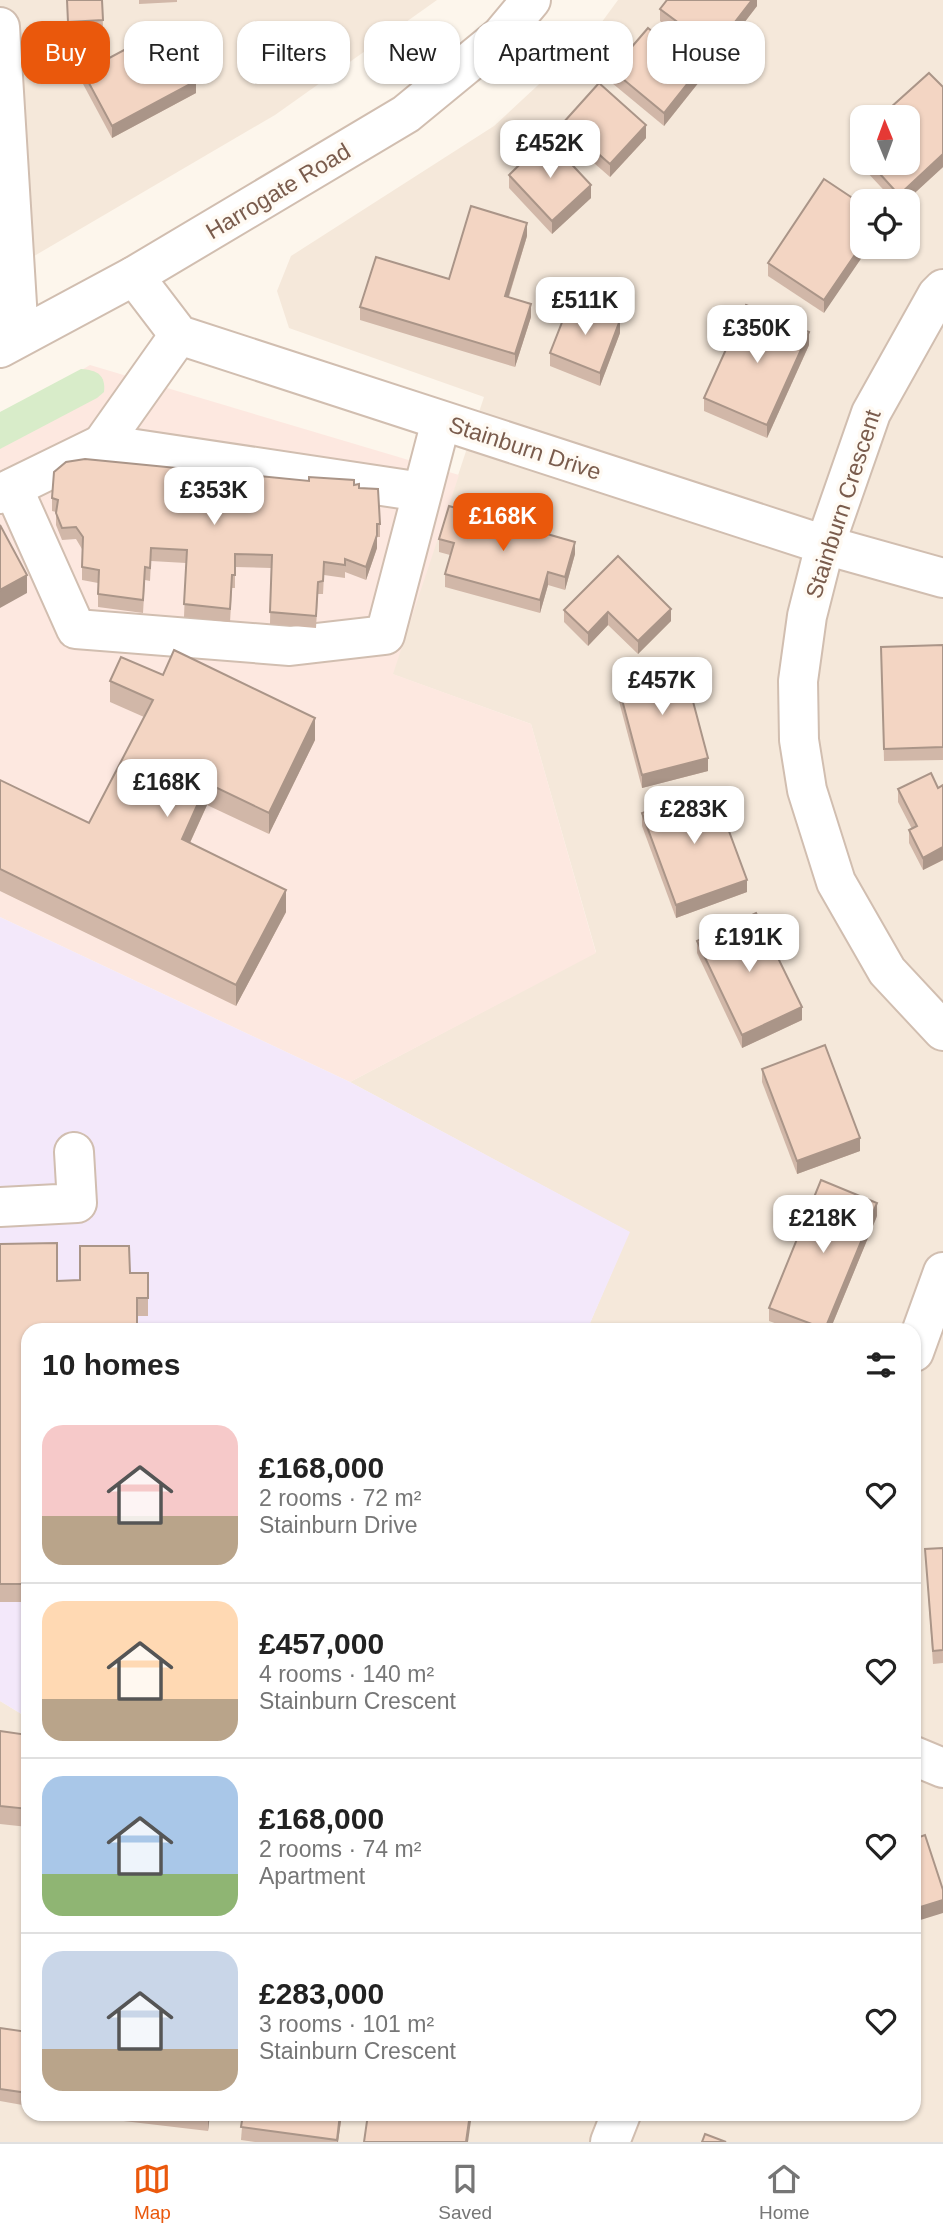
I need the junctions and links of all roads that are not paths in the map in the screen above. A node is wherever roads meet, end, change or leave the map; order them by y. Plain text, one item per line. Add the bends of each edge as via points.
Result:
1 (531, 0) edge
2 (0, 27) edge
3 (134, 276) junction
4 (943, 289) edge
5 (179, 335) junction
6 (10, 342) edge
7 (441, 421) junction
8 (102, 444) junction
9 (7, 491) edge
10 (422, 492) junction
11 (825, 545) junction
12 (943, 578) edge
13 (943, 1031) edge
14 (74, 1152) dead end
15 (0, 1207) edge
16 (943, 1272) edge
17 (921, 1333) edge
18 (921, 1759) edge
19 (943, 1768) edge
20 (618, 2121) edge
21 (610, 2142) edge

1 - 3 street, Harrogate Road via 501,36 407,114
2 - 6 street
3 - 5 street
3 - 6 street, Harrogate Road
4 - 11 street, Stainburn Crescent via 871,412
5 - 7 street, Stainburn Drive
5 - 8 street
7 - 10 street
7 - 11 street, Stainburn Drive
8 - 9 street
8 - 10 street
9 - 10 street via 76,629 290,646 385,635
11 - 12 street, Stainburn Drive
11 - 13 street, Stainburn Crescent via 807,616 798,681 799,740 807,790 842,893 887,971
14 - 15 street via 77,1203
16 - 17 street
18 - 19 street
20 - 21 street

